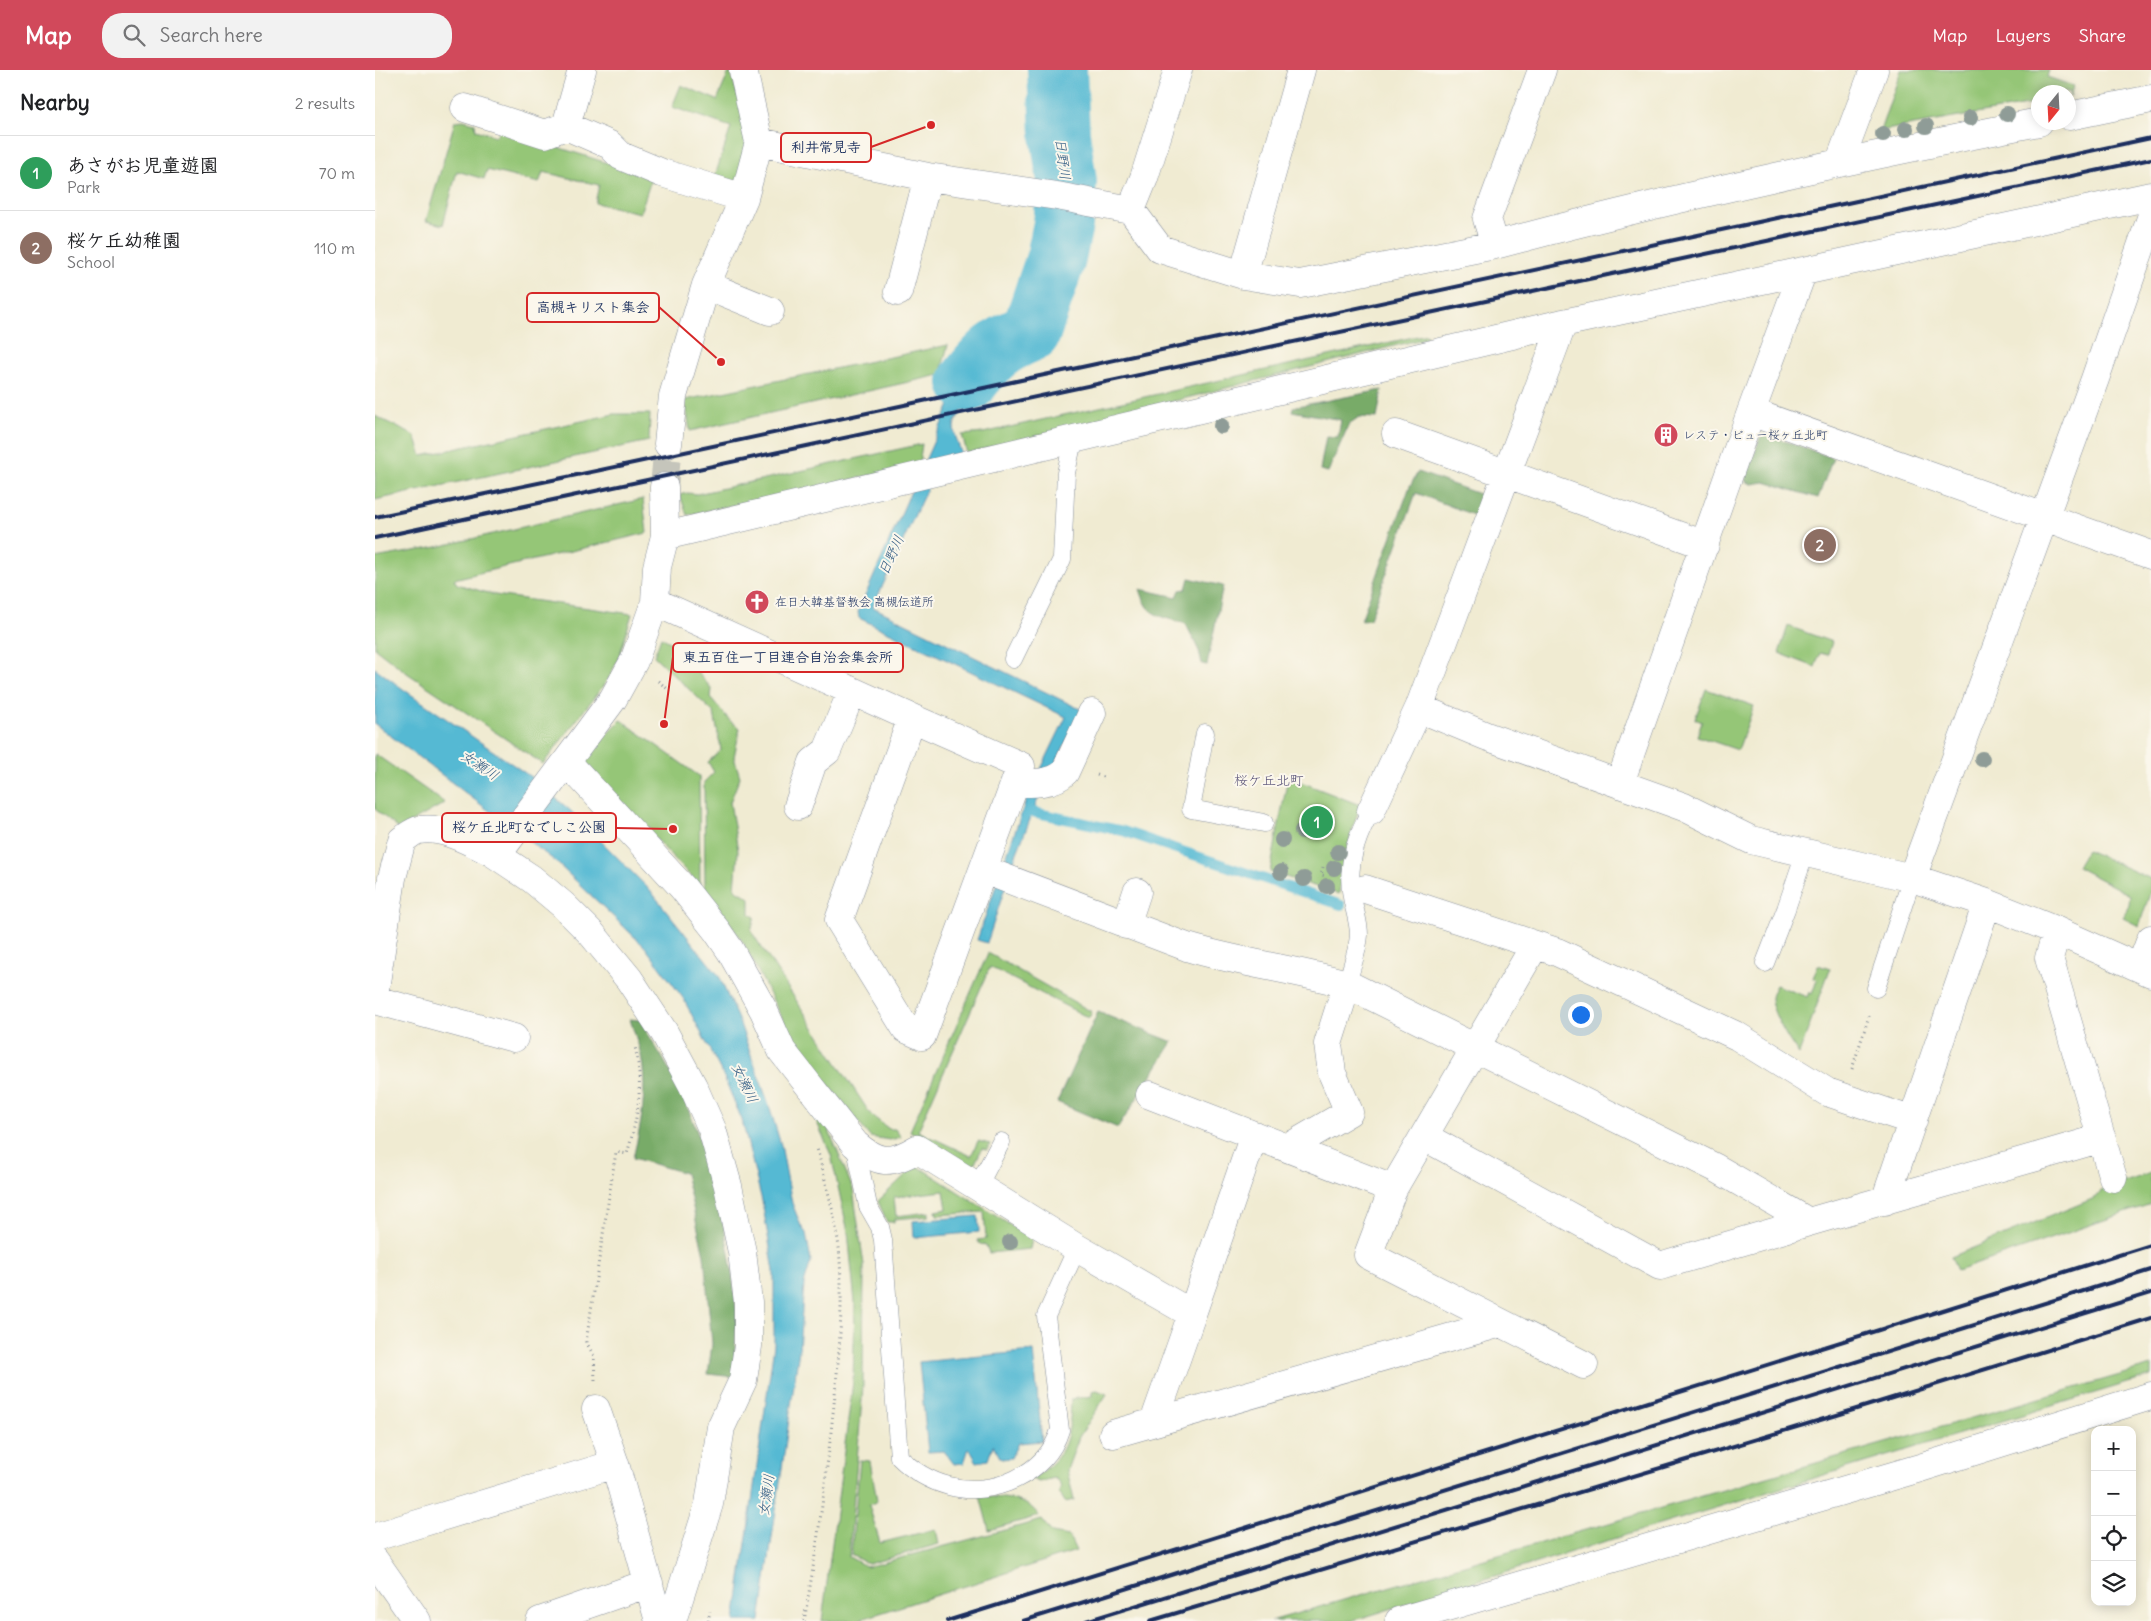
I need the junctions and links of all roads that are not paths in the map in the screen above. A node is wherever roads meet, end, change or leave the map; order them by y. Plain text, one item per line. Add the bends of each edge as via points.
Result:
1 (582, 70) edge
2 (743, 70) edge
3 (1178, 70) edge
4 (1301, 70) edge
5 (1542, 70) edge
6 (1875, 70) edge
7 (2151, 99) edge
8 (465, 108) dead end
9 (2076, 115) edge
10 (2031, 124) edge
11 (566, 126) junction
12 (759, 142) junction
13 (1840, 162) junction
14 (927, 177) junction
15 (2151, 196) edge
16 (744, 198) junction
17 (1131, 210) junction
18 (2151, 218) edge
19 (1495, 245) junction
20 (1803, 270) junction
21 (1243, 275) junction
22 (706, 285) junction
23 (898, 292) dead end
24 (770, 311) dead end
25 (1563, 323) junction
26 (1751, 412) junction
27 (1396, 434) dead end
28 (1073, 440) junction
29 (669, 444) tunnel mouth
30 (1508, 474) junction
31 (664, 487) tunnel mouth
32 (2043, 516) junction
33 (665, 536) junction
34 (1705, 545) junction
35 (2151, 555) edge
36 (655, 602) junction
37 (1013, 659) dead end
38 (852, 691) junction
39 (1419, 708) junction
40 (1092, 713) dead end
41 (912, 718) junction
42 (1205, 733) dead end
43 (562, 769) junction
44 (1031, 782) junction
45 (1620, 783) junction
46 (798, 806) dead end
47 (1371, 812) joint
48 (1264, 823) dead end
49 (499, 848) junction
50 (1805, 853) junction
51 (996, 874) junction
52 (384, 875) edge
53 (1912, 878) junction
54 (1365, 889) dead end
55 (1137, 892) dead end
56 (1987, 903) junction
57 (1126, 924) junction
58 (2057, 931) junction
59 (2151, 939) edge
60 (1535, 944) junction
61 (1765, 963) dead end
62 (2146, 971) edge
63 (1347, 984) junction
64 (1876, 988) road end
65 (375, 989) edge
66 (375, 1000) edge
67 (514, 1038) dead end
68 (1475, 1048) junction
69 (1150, 1095) dead end
70 (1913, 1121) junction
71 (1254, 1135) junction
72 (1425, 1137) junction
73 (2102, 1138) junction
74 (1001, 1142) dead end
75 (855, 1144) junction
76 (1289, 1148) junction
77 (2113, 1178) dead end
78 (977, 1188) junction
79 (1393, 1189) junction
80 (1885, 1202) junction
81 (1807, 1221) junction
82 (1077, 1248) junction
83 (1192, 1314) junction
84 (1501, 1323) junction
85 (1584, 1365) dead end
86 (2151, 1396) edge
87 (596, 1409) road end
88 (1153, 1422) junction
89 (1113, 1434) dead end
90 (615, 1464) junction
91 (375, 1537) edge
92 (375, 1561) edge
93 (649, 1583) junction
94 (417, 1621) edge
95 (540, 1621) edge
96 (659, 1621) edge
97 (672, 1621) edge
98 (1399, 1621) edge

1 - 11 street
2 - 12 street
3 - 17 street
4 - 21 street
5 - 19 street via 1487,219
6 - 13 street
7 - 9 street
8 - 11 street via 545,134
10 - 13 street
11 - 16 street via 610,145 621,156 661,173
12 - 14 street
12 - 16 street
13 - 19 street via 1612,214
14 - 17 street
14 - 23 street
15 - 20 street
16 - 22 street
17 - 21 street via 1160,249
18 - 32 street
19 - 21 street via 1300,284
20 - 25 street
20 - 26 street
22 - 24 street
22 - 29 street via 673,396
25 - 28 street
25 - 30 street
26 - 32 street
26 - 34 street
27 - 30 street
28 - 33 street
28 - 37 lane via 1066,472 1062,558
30 - 34 street
30 - 39 street
31 - 33 street
32 - 35 street
32 - 53 street
33 - 36 street via 657,567
34 - 45 street
36 - 38 street
36 - 43 street via 625,679
38 - 41 street
38 - 46 street via 827,751 813,762
39 - 45 street
39 - 47 street
40 - 44 street via 1065,772 1060,777
41 - 44 street via 1021,766
41 - 51 street via 839,920 906,1029 921,1036
42 - 48 lane via 1191,809
43 - 49 street
43 - 75 street via 683,888 717,931 764,1011 782,1051
44 - 51 street
45 - 50 street via 1684,807 1751,840
47 - 63 lane via 1357,840 1351,868 1351,895 1359,933
49 - 52 street via 437,830 417,830 402,840
49 - 97 street via 591,933 629,980 664,1032 693,1086 712,1129 728,1186 742,1252 748,1302 748,1346 743,1380 721,1427 709,1504
50 - 53 street
50 - 61 lane
51 - 57 street
52 - 65 street
53 - 56 street
53 - 64 lane
54 - 60 street
55 - 57 street
56 - 58 street
56 - 70 street
57 - 63 street via 1217,956 1309,973
58 - 62 street
58 - 73 street via 2049,958
59 - 62 street
60 - 68 street
60 - 70 street via 1737,1036 1827,1092
63 - 68 street
63 - 76 street via 1327,1044 1332,1073 1349,1112
66 - 67 street
68 - 72 street
68 - 81 street via 1716,1168
69 - 71 street
70 - 80 street
71 - 76 street
71 - 83 street
72 - 79 street
72 - 81 street via 1660,1266
73 - 77 street
73 - 80 street
74 - 78 lane
75 - 78 street via 878,1160 903,1158 917,1149
75 - 82 lane via 868,1206 883,1240 899,1457 936,1482 966,1489 1010,1482 1047,1456 1056,1444 1060,1430 1046,1316
76 - 79 street
78 - 82 street
79 - 84 street via 1368,1255
80 - 81 street
82 - 83 street
83 - 88 street
84 - 85 street
84 - 88 street
86 - 98 street via 1920,1468
87 - 90 street
88 - 89 street
90 - 91 street
90 - 93 street
92 - 94 street
93 - 95 street
93 - 96 street

